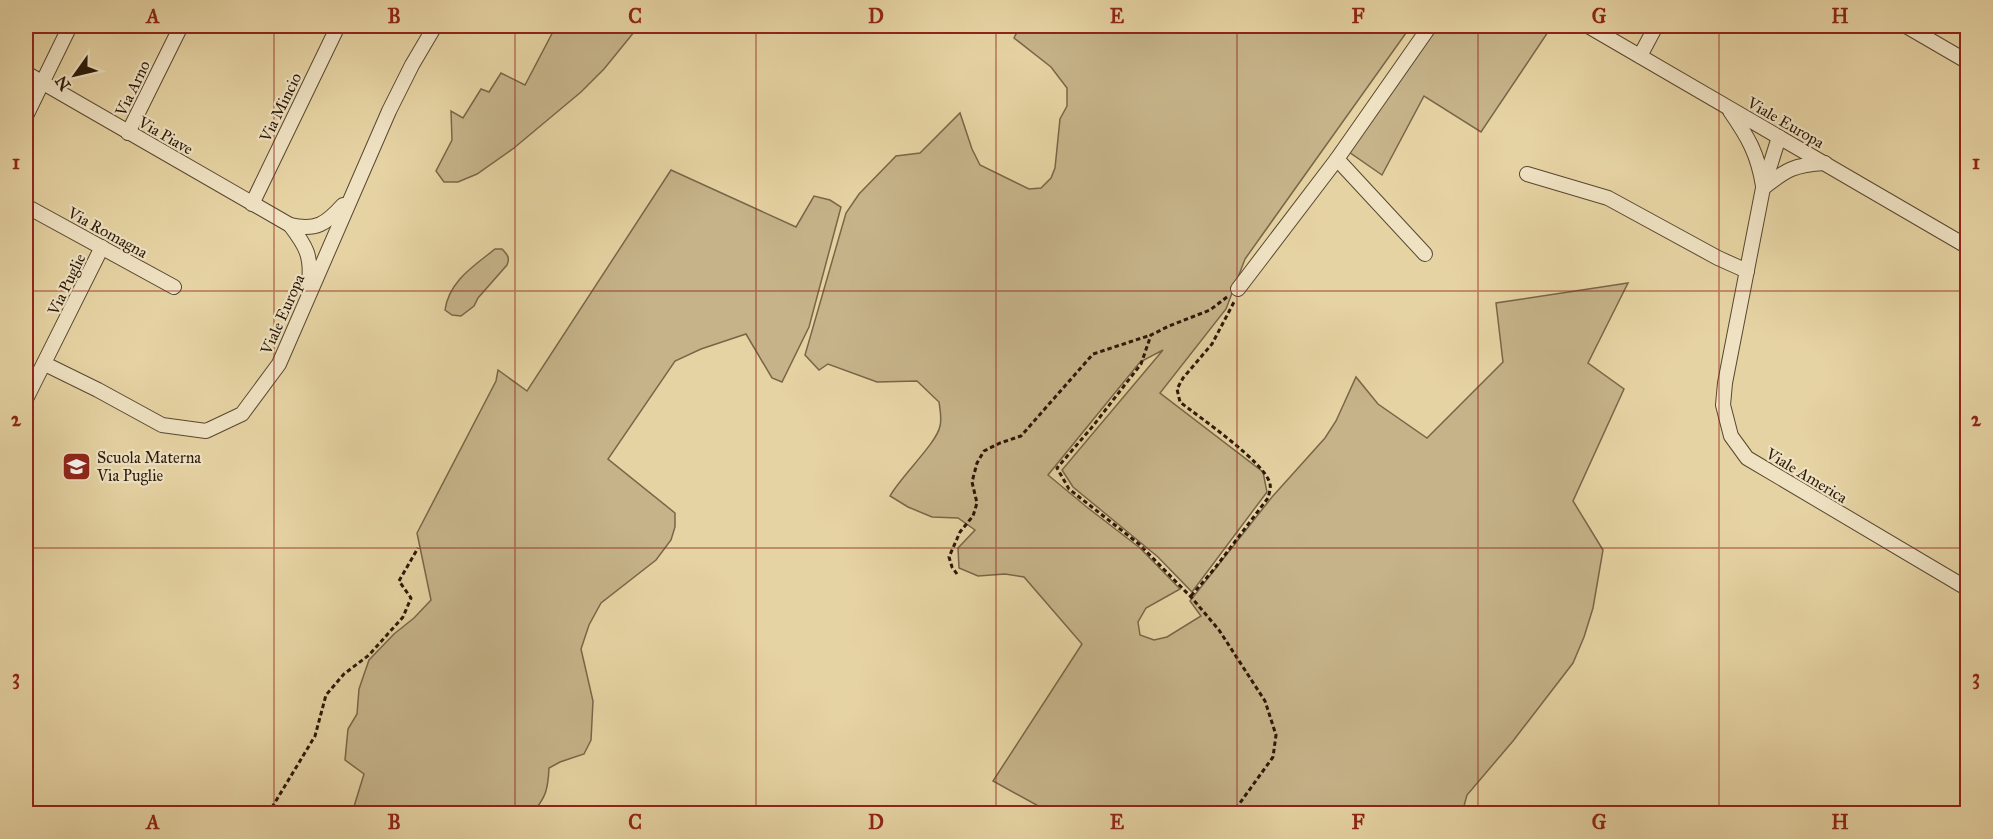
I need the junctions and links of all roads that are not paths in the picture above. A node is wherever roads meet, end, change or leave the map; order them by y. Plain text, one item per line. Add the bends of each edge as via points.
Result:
1 (70, 26) edge
2 (182, 26) edge
3 (338, 26) edge
4 (435, 26) edge
5 (1430, 26) edge
6 (1588, 26) edge
7 (1656, 26) edge
8 (1906, 26) edge
9 (1640, 56) junction
10 (1968, 62) edge
11 (26, 73) edge
12 (42, 83) junction
13 (1727, 107) junction
14 (26, 116) edge
15 (128, 133) junction
16 (1779, 137) junction
17 (1337, 159) junction
18 (1825, 164) junction
19 (1527, 174) dead end
20 (1763, 188) junction
21 (354, 192) junction
22 (252, 204) junction
23 (26, 206) edge
24 (290, 225) junction
25 (1968, 247) edge
26 (102, 248) junction
27 (1425, 254) dead end
28 (1747, 271) junction
29 (174, 287) dead end
30 (1239, 289) road end
31 (307, 300) junction
32 (45, 364) junction
33 (26, 399) edge
34 (1968, 589) edge

1 - 12 street
2 - 15 street, Via Arno
3 - 22 street, Via Mincio
4 - 21 street, Viale Europa via 401,85
5 - 17 street
6 - 9 street, Viale Europa
7 - 9 street
8 - 10 street
9 - 13 street, Viale Europa
11 - 12 street, Via Piave
12 - 14 street
12 - 15 street, Via Piave
13 - 16 street, Viale Europa
13 - 20 street via 1749,138
15 - 22 street, Via Piave
16 - 18 street, Viale Europa
16 - 20 street, Viale America
17 - 27 street
17 - 30 street
18 - 20 street via 1791,168
18 - 25 street, Viale Europa
19 - 28 street via 1608,198
20 - 28 street, Viale America
21 - 24 street, Via Piave via 322,224 301,228
21 - 31 street, Viale Europa
22 - 24 street, Via Piave
23 - 26 street, Via Romagna
24 - 31 street, Via Piave via 309,256
26 - 29 street, Via Romagna
26 - 32 street, Via Puglie
28 - 34 street, Viale America via 1725,383 1723,405 1731,436 1747,458
31 - 32 street, Viale Europa via 279,364 242,414 206,431 162,425
32 - 33 street, Via Puglie

